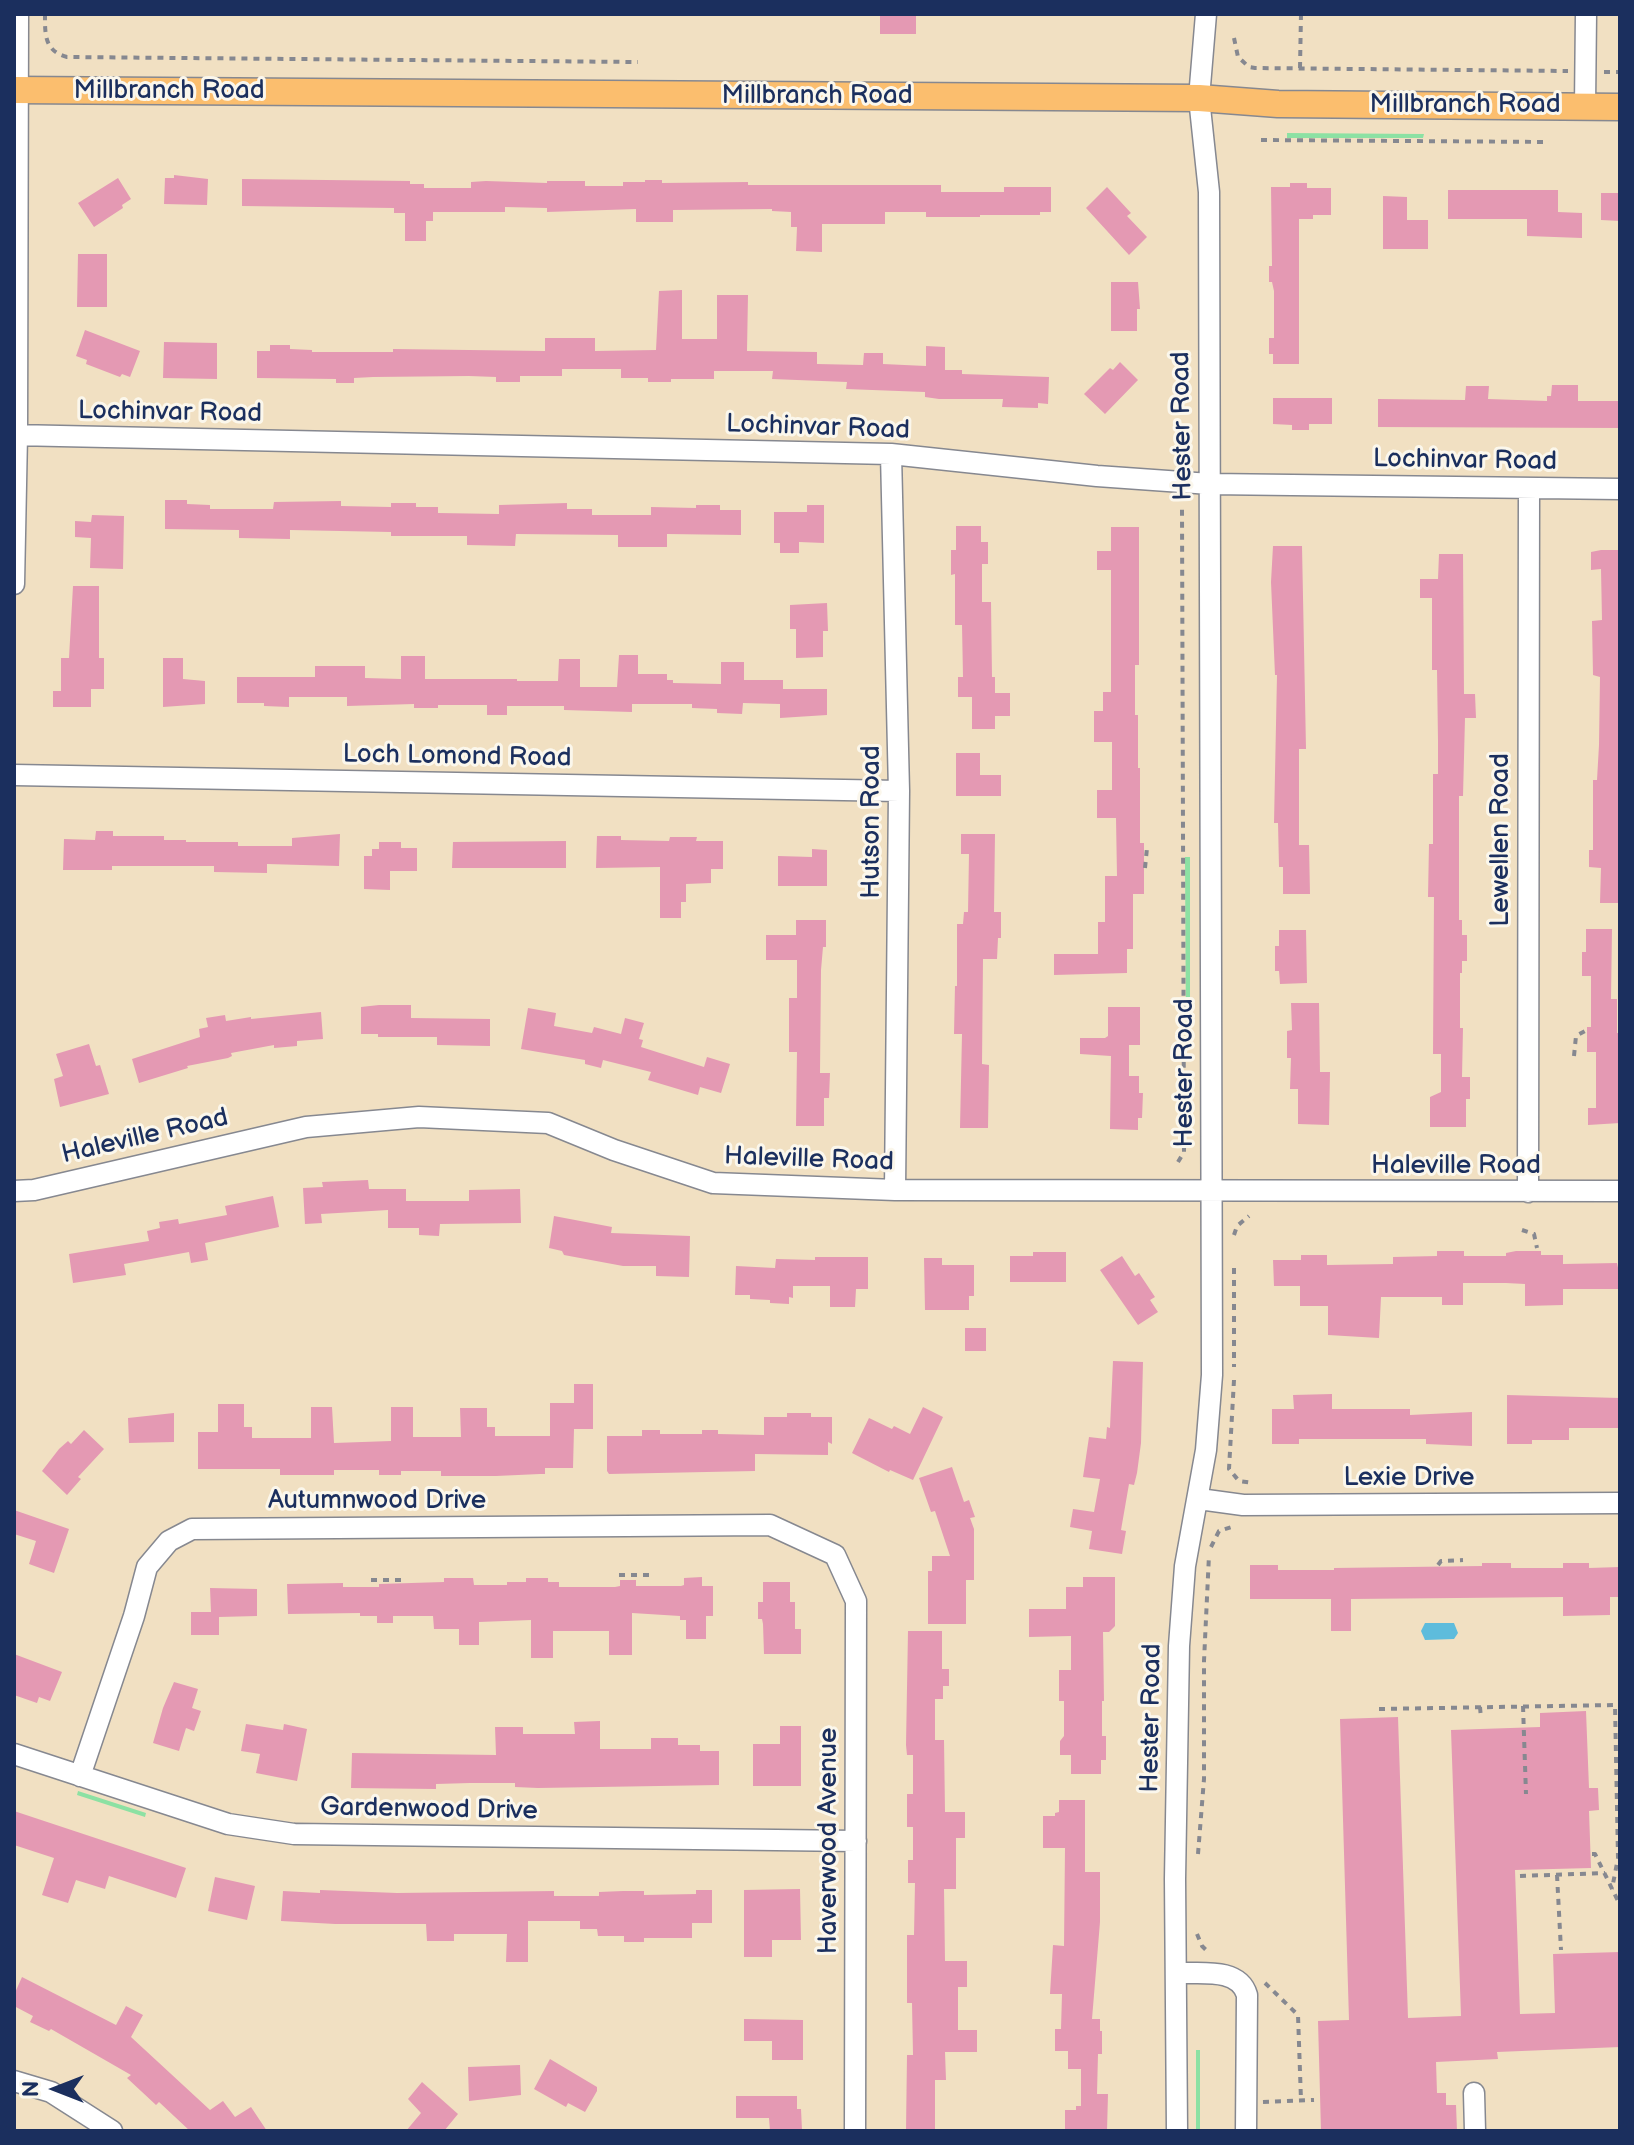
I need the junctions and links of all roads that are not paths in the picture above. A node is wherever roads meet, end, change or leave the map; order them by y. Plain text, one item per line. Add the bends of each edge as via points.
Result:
1 (18, 14) edge
2 (1206, 14) edge
3 (1586, 14) edge
4 (16, 90) edge
5 (1199, 98) junction
6 (1585, 106) junction
7 (1620, 107) edge
8 (16, 435) edge
9 (891, 454) junction
10 (1210, 484) junction
11 (1529, 488) junction
12 (1620, 489) edge
13 (14, 584) edge
14 (14, 775) edge
15 (899, 791) junction
16 (895, 1190) junction
17 (14, 1191) edge
18 (1620, 1191) edge
19 (1212, 1192) junction
20 (1528, 1192) junction
21 (1199, 1499) junction
22 (1620, 1503) edge
23 (835, 1555) joint
24 (14, 1754) edge
25 (80, 1776) junction
26 (856, 1841) junction
27 (1177, 1973) junction
28 (14, 2081) edge
29 (1474, 2093) dead end
30 (112, 2131) edge
31 (855, 2131) edge
32 (1177, 2131) edge
33 (1246, 2131) edge
34 (1475, 2131) edge

1 - 4 street
2 - 5 street, Hester Road
3 - 6 street
4 - 5 main road, Millbranch Road
4 - 8 street
5 - 6 main road, Millbranch Road via 1278,104
5 - 10 street, Hester Road via 1209,192
6 - 7 main road, Millbranch Road
8 - 9 street, Lochinvar Road
8 - 13 street
9 - 10 street, Lochinvar Road
9 - 15 street, Hutson Road
10 - 11 street, Lochinvar Road
10 - 19 street, Hester Road
11 - 12 street, Lochinvar Road
11 - 20 street, Lewellen Road
14 - 15 street, Loch Lomond Road
15 - 16 street, Hutson Road
16 - 17 street, Haleville Road via 713,1183 548,1123 419,1117 306,1127
16 - 19 street, Haleville Road
18 - 20 street, Haleville Road
19 - 20 street, Haleville Road
19 - 21 street, Hester Road via 1211,1403
21 - 22 street, Lexie Drive via 1243,1505
21 - 27 street, Hester Road via 1185,1566 1179,1646
23 - 25 street, Autumnwood Drive via 770,1525 192,1529 169,1541 147,1567
23 - 26 street, Haverwood Avenue via 856,1601
24 - 25 street, Gardenwood Drive
25 - 26 street, Gardenwood Drive via 228,1824 294,1834
26 - 31 street, Haverwood Avenue
27 - 32 street, Hester Road
27 - 33 street via 1230,1975 1244,1986
28 - 30 street via 51,2092
29 - 34 street

